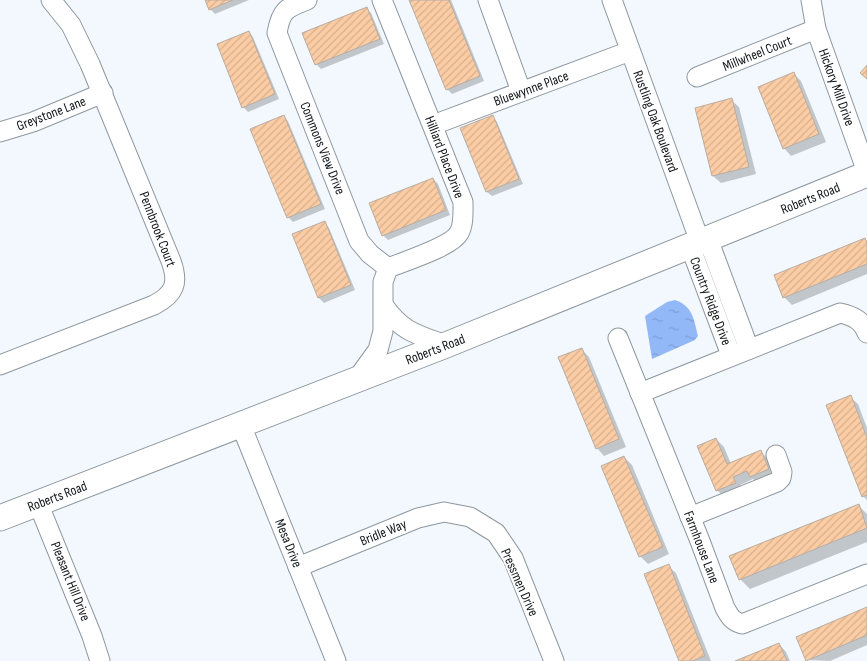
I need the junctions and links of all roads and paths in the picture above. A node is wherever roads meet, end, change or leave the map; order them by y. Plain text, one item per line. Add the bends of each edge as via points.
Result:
1 (51, 0) edge
2 (307, 0) edge
3 (382, 0) edge
4 (488, 0) edge
5 (612, 0) edge
6 (811, 0) edge
7 (816, 30) junction
8 (630, 51) junction
9 (698, 77) dead end
10 (521, 91) junction
11 (103, 93) junction
12 (433, 125) junction
13 (0, 132) edge
14 (867, 173) edge
15 (699, 242) junction
16 (388, 268) junction
17 (384, 306) junction
18 (867, 333) edge
19 (618, 338) dead end
20 (446, 345) junction
21 (749, 349) junction
22 (731, 356) junction
23 (0, 365) edge
24 (357, 379) junction
25 (640, 392) junction
26 (241, 425) junction
27 (776, 455) dead end
28 (38, 503) junction
29 (470, 517) joint
30 (690, 517) junction
31 (0, 518) edge
32 (298, 566) junction
33 (867, 574) edge
34 (100, 661) edge
35 (336, 661) edge
36 (554, 661) edge

1 - 11 street, Pennbrook Court via 71,25
2 - 16 street, Commons View Drive via 289,7 280,18 277,33 359,241
3 - 12 street, Hilliard Place Drive
4 - 10 street
5 - 8 street, Rustling Oak Boulevard
6 - 7 street, Hickory Mill Drive
7 - 9 street, Millwheel Court
7 - 14 street, Hickory Mill Drive
8 - 10 street, Bluewynne Place
8 - 15 street, Rustling Oak Boulevard
10 - 12 street, Bluewynne Place
11 - 13 street, Greystone Lane
11 - 23 street, Pennbrook Court via 172,261 176,274 174,287 166,298 154,305
12 - 16 street, Hilliard Place Drive via 463,202 463,220 458,234 445,245
14 - 15 main road, Roberts Road
15 - 20 main road, Roberts Road
15 - 21 street, Country Ridge Drive
15 - 22 street, Country Ridge Drive
16 - 17 street via 383,282
17 - 20 street via 401,326
17 - 24 street via 378,350
18 - 21 street, Country Ridge Drive via 864,325 853,316 840,313
19 - 25 street, Farmhouse Lane
20 - 24 main road, Roberts Road
21 - 22 street, Country Ridge Drive
22 - 25 street, Country Ridge Drive
24 - 26 main road, Roberts Road
25 - 30 street, Farmhouse Lane
26 - 28 main road, Roberts Road
26 - 32 street, Mesa Drive
27 - 30 street via 782,472 777,482
28 - 31 main road, Roberts Road
28 - 34 street, Pleasant Hill Drive
29 - 32 street, Bridle Way via 444,512 418,518
29 - 36 street, Pressmen Drive via 496,533 513,558
30 - 33 street, Farmhouse Lane via 725,608 731,618 742,624
32 - 35 street, Mesa Drive

